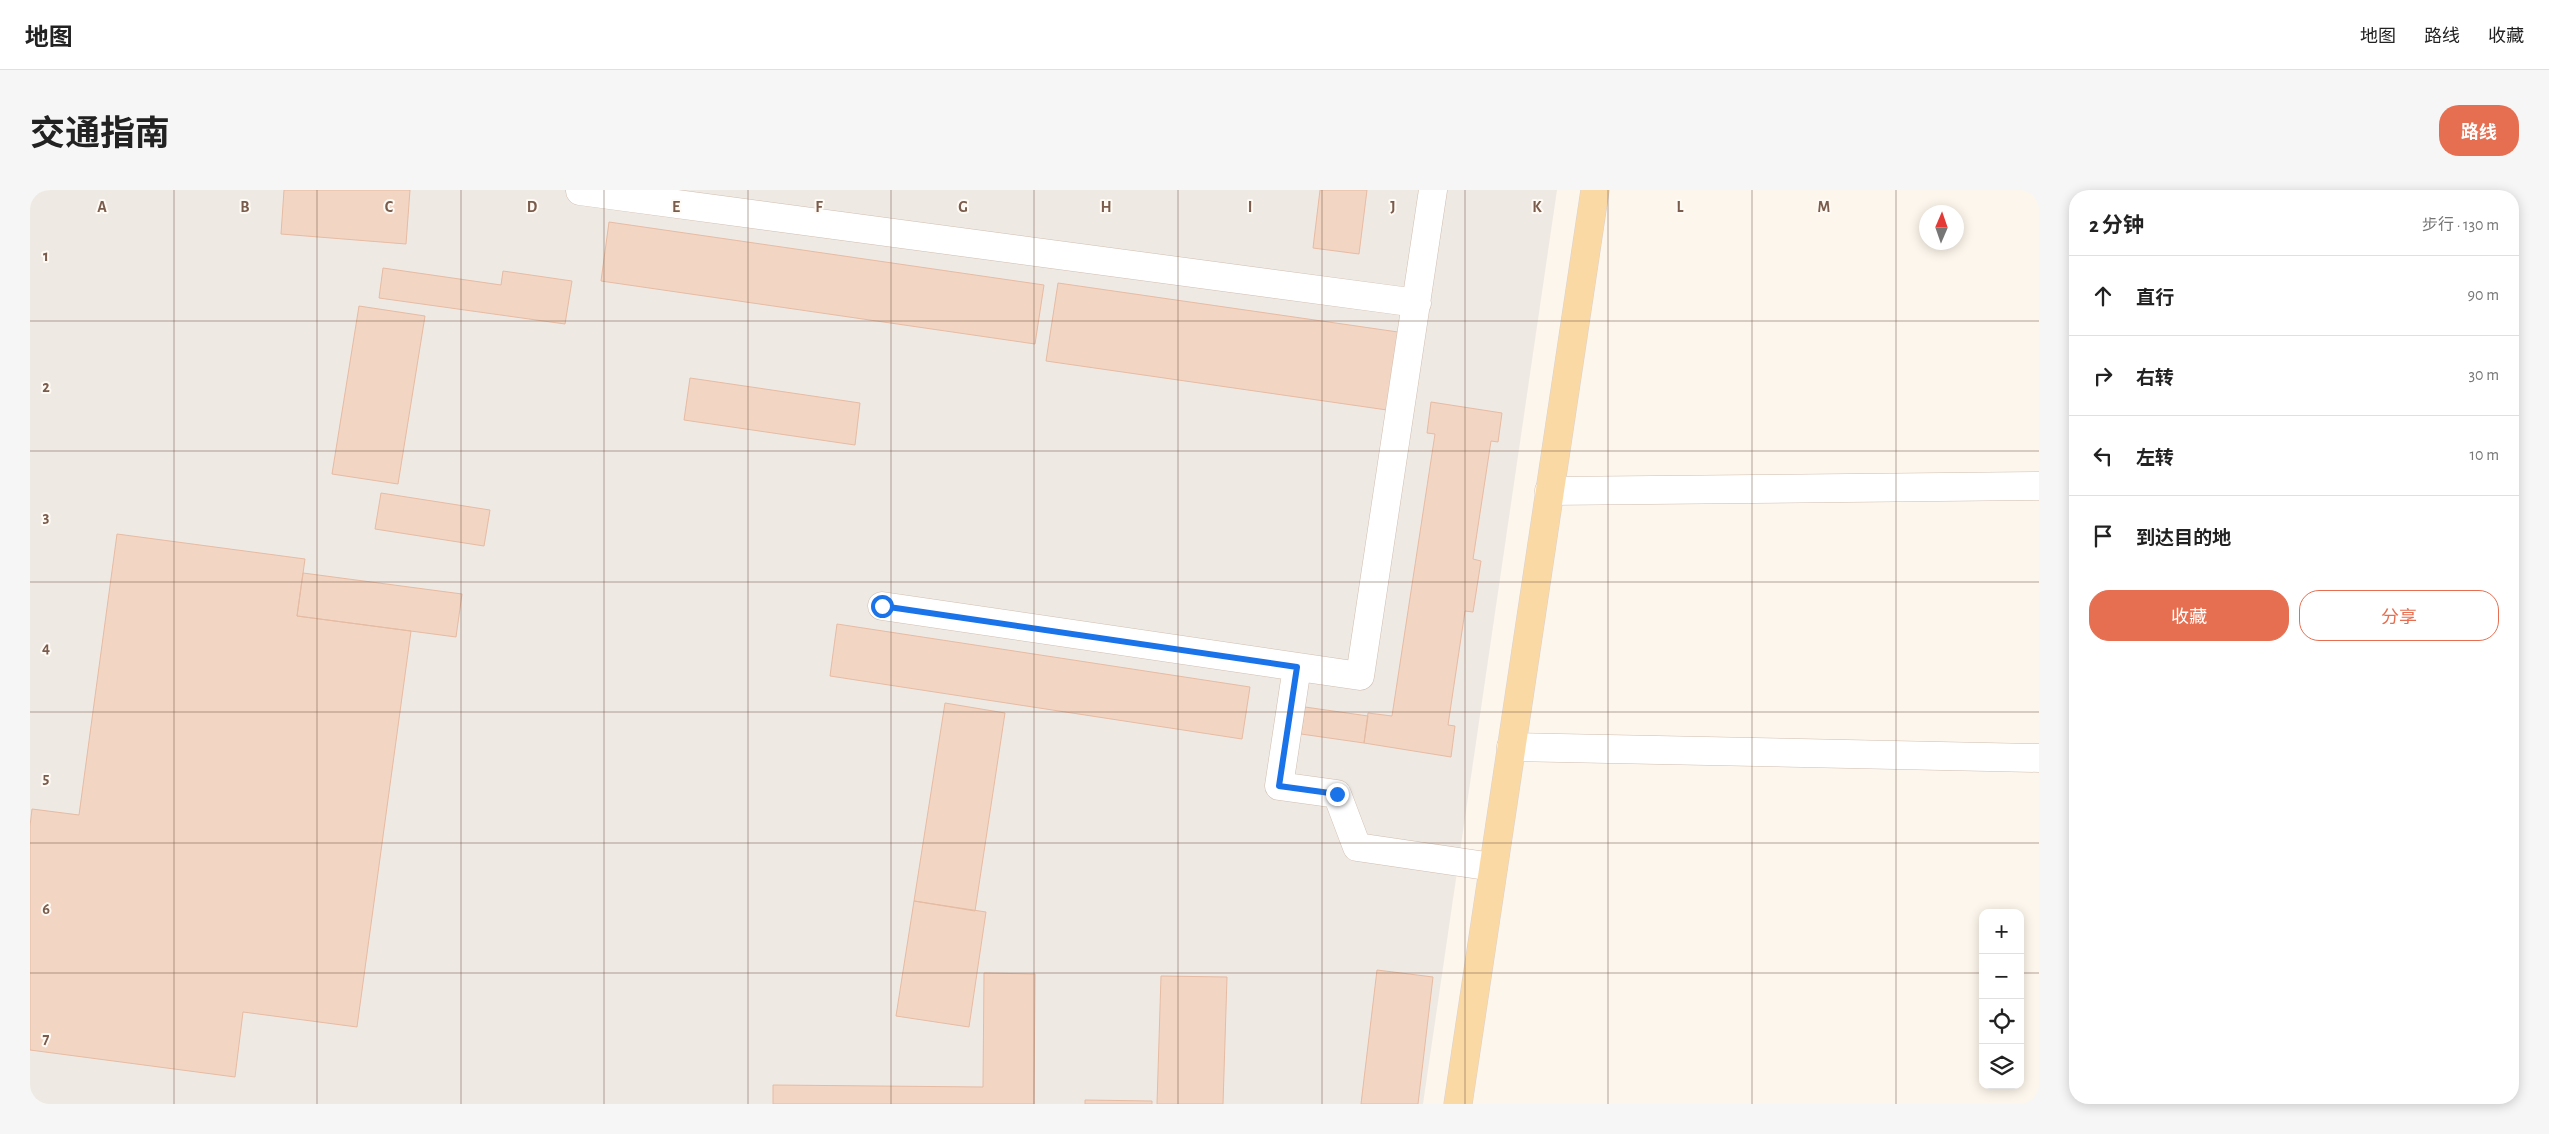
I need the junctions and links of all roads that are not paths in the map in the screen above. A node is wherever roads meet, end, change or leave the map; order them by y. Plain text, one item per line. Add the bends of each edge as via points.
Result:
1 (1434, 190) edge
2 (1595, 190) edge
3 (580, 191) edge
4 (1417, 303) junction
5 (2039, 486) edge
6 (1549, 491) junction
7 (882, 606) dead end
8 (1297, 667) junction
9 (1511, 747) junction
10 (2039, 758) edge
11 (1493, 867) junction
12 (1458, 1104) edge

1 - 4 street
2 - 6 main road
3 - 4 street
4 - 8 street via 1360,676
5 - 6 street
6 - 9 main road
7 - 8 street
8 - 11 street via 1279,786 1337,794 1358,847
9 - 10 street
9 - 11 main road
11 - 12 main road

